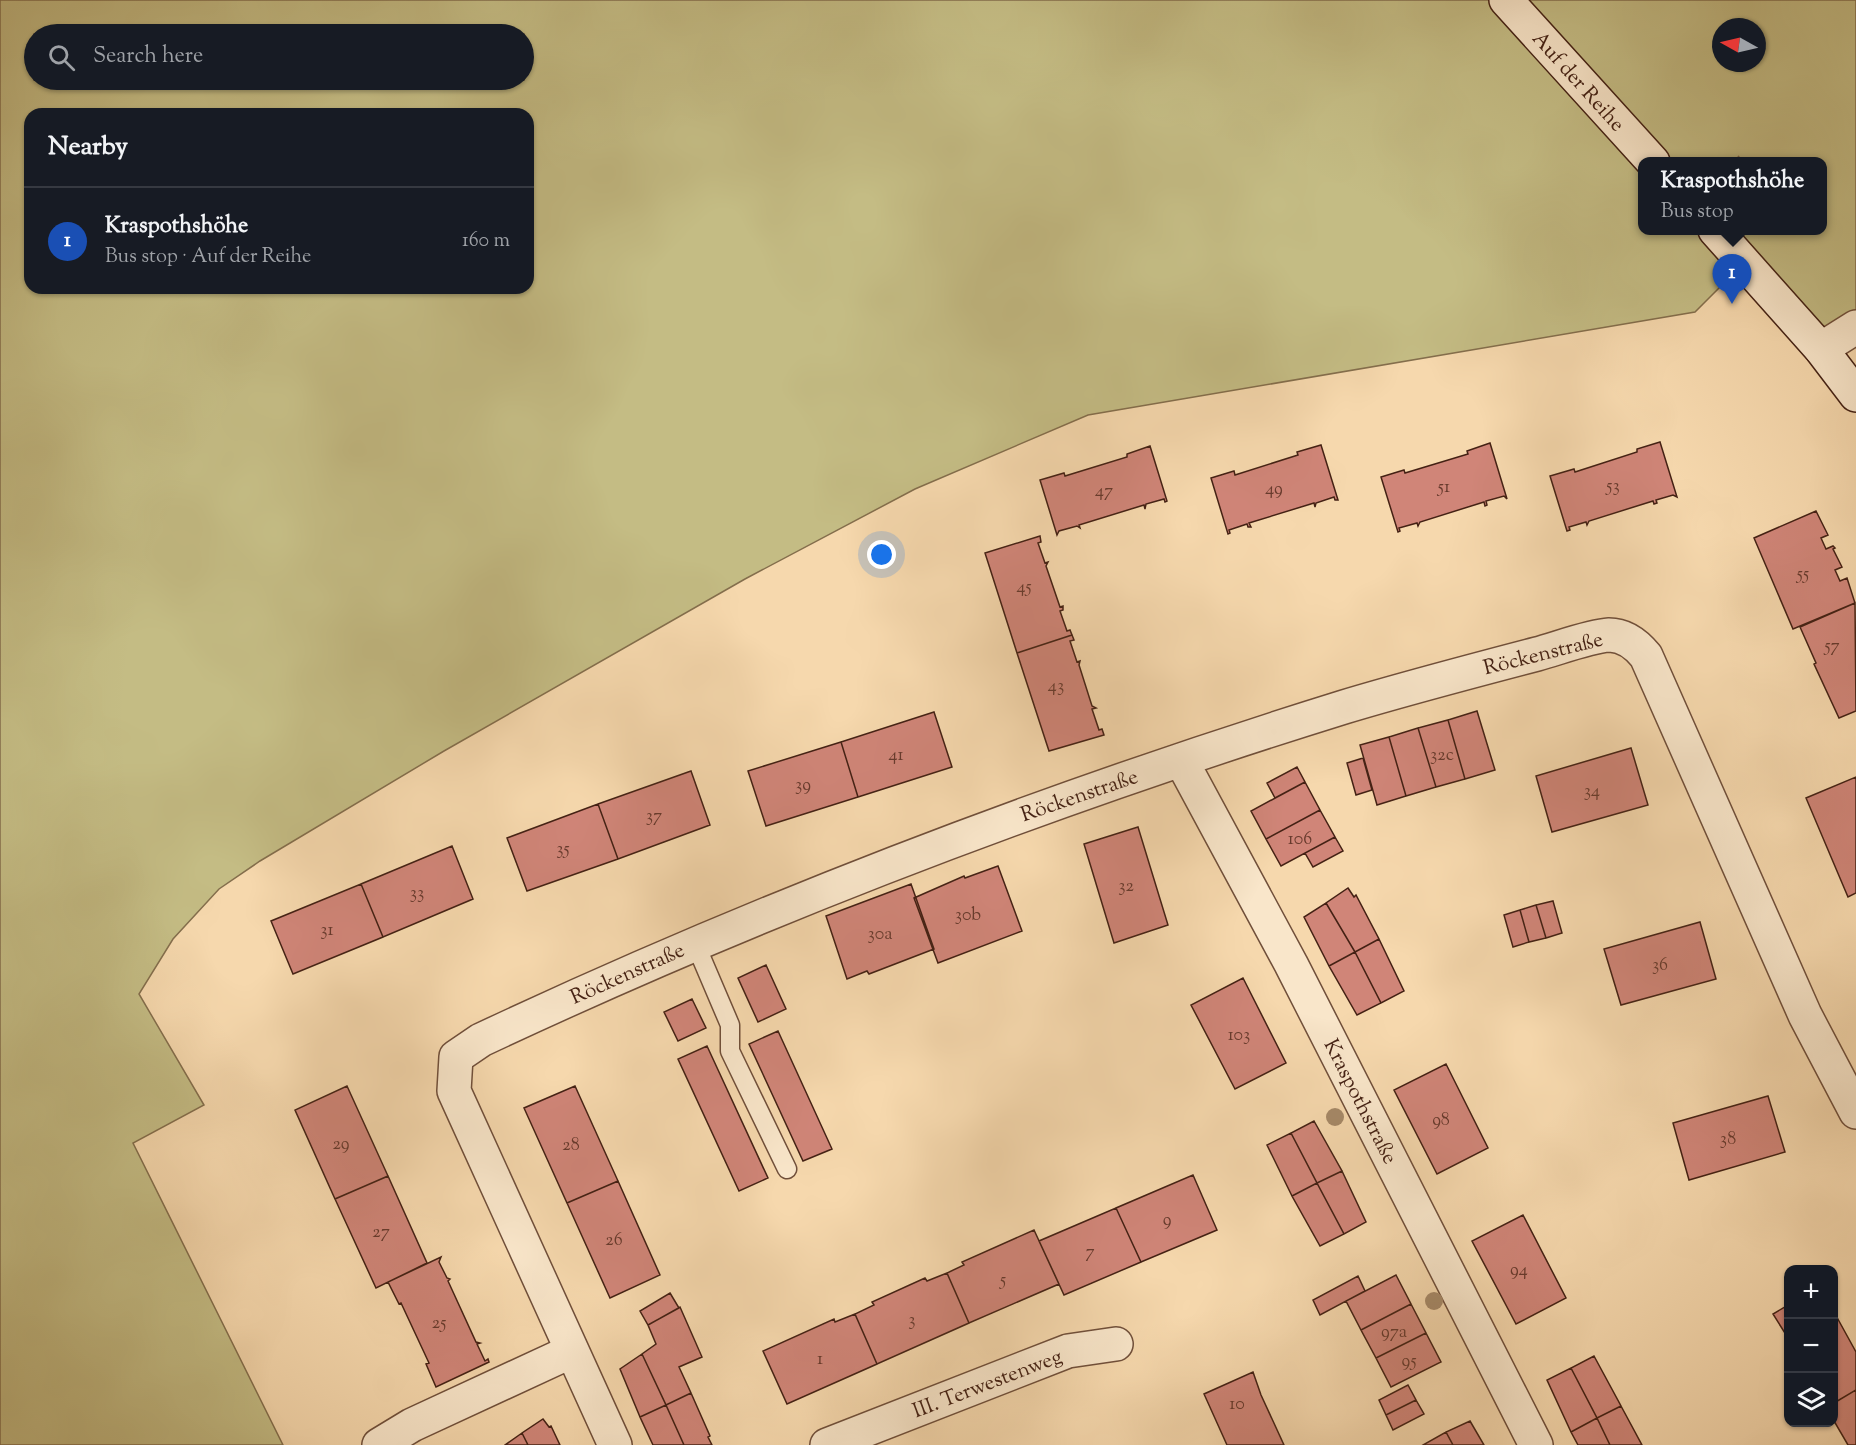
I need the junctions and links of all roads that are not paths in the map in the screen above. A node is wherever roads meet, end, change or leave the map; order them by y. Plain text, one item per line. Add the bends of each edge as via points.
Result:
1 (1506, 0) edge
2 (1648, 157) edge
3 (1719, 235) edge
4 (1856, 327) edge
5 (1821, 349) junction
6 (1856, 394) edge
7 (1181, 760) junction
8 (695, 943) junction
9 (1856, 1112) edge
10 (787, 1169) dead end
11 (1116, 1344) dead end
12 (572, 1351) junction
13 (379, 1445) edge
14 (615, 1445) edge
15 (827, 1445) edge
16 (1536, 1445) edge

1 - 2 street, Auf der Reihe
3 - 5 street
4 - 5 street
5 - 6 street
7 - 8 street, Röckenstraße via 964,835
7 - 9 street, Röckenstraße via 1390,693 1536,654 1611,635 1635,643 1646,656 1804,1015
7 - 16 street, Kraspothstraße via 1292,964
8 - 10 lane via 730,1024 730,1052
8 - 12 street, Röckenstraße via 491,1036 456,1057 454,1091
11 - 15 street, III. Terwestenweg via 1068,1352
12 - 13 street via 411,1425
12 - 14 street, Röckenstraße

